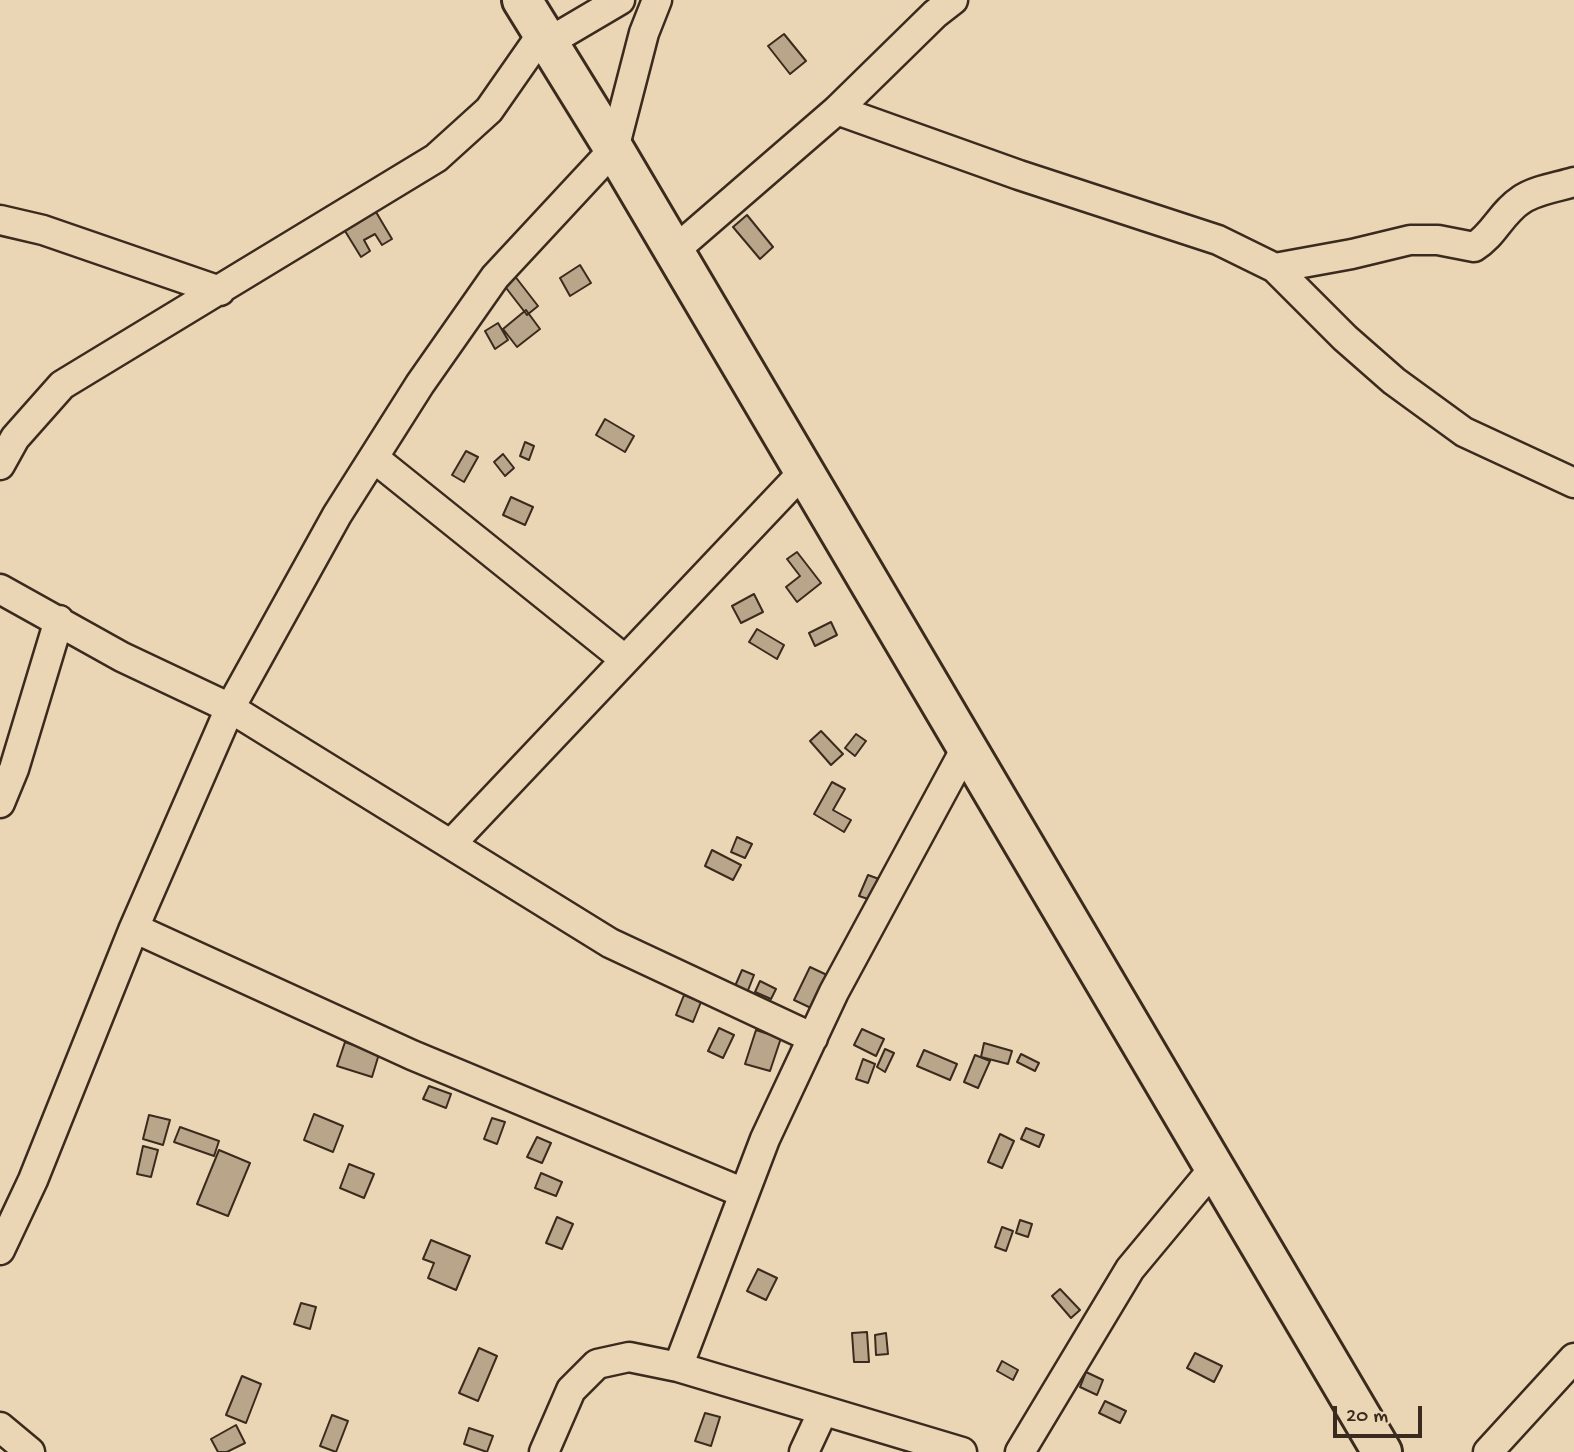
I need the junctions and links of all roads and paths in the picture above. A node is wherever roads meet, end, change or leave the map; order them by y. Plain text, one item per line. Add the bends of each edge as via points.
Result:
1 (522, 0) edge
2 (620, 0) edge
3 (657, 0) edge
4 (953, 0) edge
5 (544, 38) junction
6 (837, 110) junction
7 (614, 149) junction
8 (1574, 182) edge
9 (0, 220) edge
10 (674, 251) junction
11 (1275, 268) junction
12 (220, 291) junction
13 (374, 458) junction
14 (0, 465) edge
15 (804, 471) junction
16 (1574, 483) edge
17 (0, 589) edge
18 (59, 620) junction
19 (623, 659) junction
20 (230, 708) junction
21 (967, 748) junction
22 (0, 803) edge
23 (452, 843) junction
24 (134, 928) junction
25 (813, 1038) junction
26 (1214, 1168) junction
27 (744, 1193) junction
28 (0, 1250) edge
29 (1574, 1358) edge
30 (678, 1367) junction
31 (823, 1411) junction
32 (0, 1427) edge
33 (30, 1452) edge
34 (544, 1452) edge
35 (804, 1452) edge
36 (962, 1452) edge
37 (1020, 1452) edge
38 (1382, 1452) edge
39 (1488, 1452) edge

1 - 5 street
2 - 5 street
3 - 7 street
4 - 6 street
5 - 7 street
5 - 12 street via 489,110 436,158
6 - 10 street
6 - 11 street via 1218,240
7 - 10 street
7 - 13 street via 495,277
8 - 11 street via 1522,199 1502,217 1487,240 1474,247 1410,240
9 - 12 street via 43,230
10 - 15 street
11 - 16 street via 1355,346 1464,432
12 - 14 street via 62,385 15,438
13 - 19 street
13 - 20 street via 337,515
15 - 19 street
15 - 21 street
17 - 18 street
18 - 20 street via 122,657
18 - 22 street
19 - 23 street
20 - 23 street
20 - 24 street
21 - 25 street
21 - 26 street
23 - 25 street via 610,943
24 - 27 street via 412,1055
24 - 28 street via 33,1180
25 - 27 street
26 - 37 street via 1130,1269
26 - 38 street
27 - 30 street
29 - 39 street
30 - 31 street
30 - 34 street via 629,1357 597,1364 571,1390
31 - 35 street
31 - 36 street
32 - 33 street

